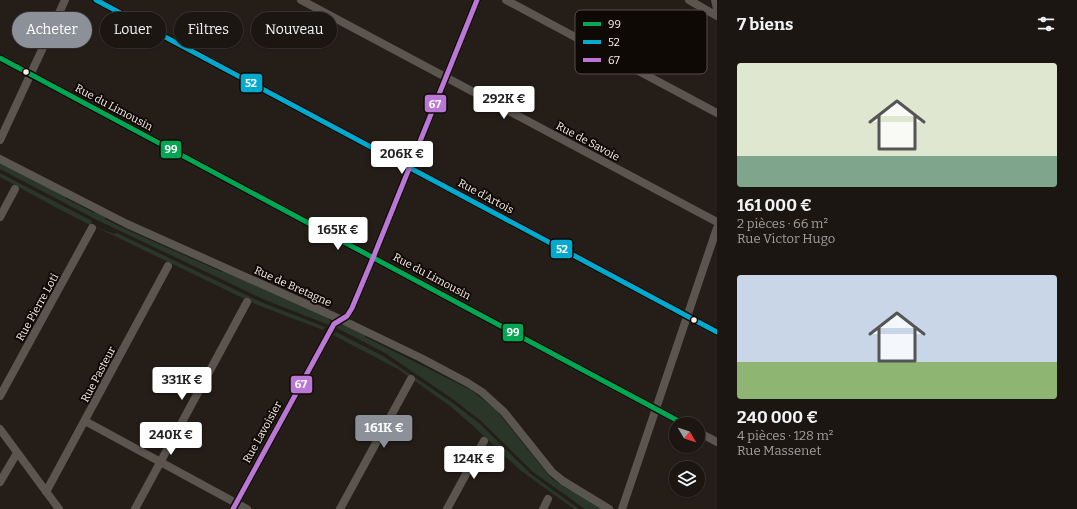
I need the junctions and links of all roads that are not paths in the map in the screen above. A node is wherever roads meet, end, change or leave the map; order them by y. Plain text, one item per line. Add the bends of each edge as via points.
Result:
1 (65, 0) edge
2 (96, 0) edge
3 (301, 0) edge
4 (477, 0) edge
5 (506, 0) edge
6 (689, 0) edge
7 (715, 0) edge
8 (717, 9) edge
9 (706, 10) edge
10 (707, 10) edge
11 (717, 16) edge
12 (575, 37) edge
13 (0, 58) edge
14 (30, 74) junction
15 (644, 74) edge
16 (446, 78) junction
17 (717, 113) edge
18 (0, 140) edge
19 (0, 159) edge
20 (409, 167) junction
21 (15, 189) dead end
22 (0, 217) edge
23 (717, 222) edge
24 (92, 228) dead end
25 (717, 228) edge
26 (373, 258) junction
27 (168, 266) dead end
28 (247, 302) dead end
29 (687, 316) junction
30 (342, 320) junction
31 (717, 332) edge
32 (411, 379) dead end
33 (0, 396) edge
34 (656, 409) junction
35 (671, 417) edge
36 (85, 421) junction
37 (0, 429) edge
38 (705, 436) edge
39 (484, 441) dead end
40 (717, 442) edge
41 (17, 453) junction
42 (161, 462) junction
43 (0, 482) edge
44 (46, 492) junction
45 (548, 500) dead end
46 (234, 506) edge
47 (59, 509) edge
48 (134, 509) edge
49 (247, 509) edge
50 (340, 509) edge
51 (446, 509) edge
52 (543, 509) edge
53 (609, 509) edge
54 (622, 509) edge

1 - 14 street
2 - 20 street, Rue d'Artois
3 - 16 street, Rue de Savoie
4 - 16 street, Rue Lavoisier
5 - 12 street
6 - 9 street
7 - 8 street
10 - 11 street
13 - 14 street, Rue du Limousin
14 - 18 street
14 - 26 street, Rue du Limousin
15 - 17 street
16 - 20 street, Rue Lavoisier
16 - 23 street, Rue de Savoie
19 - 30 street, Rue de Bretagne via 127,224
20 - 26 street, Rue Lavoisier
20 - 29 street, Rue d'Artois
21 - 22 street
24 - 33 street, Rue Pierre Loti
25 - 29 street
26 - 30 street, Rue Lavoisier via 352,308
26 - 34 street, Rue du Limousin
27 - 36 street, Rue Pasteur
28 - 42 street
29 - 31 street, Rue d'Artois
29 - 34 street
30 - 46 street, Rue Lavoisier via 334,324
30 - 53 street, Rue de Bretagne via 475,387 504,412 552,472
32 - 50 street
34 - 35 street, Rue du Limousin
34 - 54 street
36 - 42 street
36 - 44 street, Rue Pasteur
37 - 41 street
38 - 40 street
39 - 51 street
41 - 43 street
41 - 44 street
42 - 46 street
42 - 48 street
44 - 47 street
45 - 52 street
46 - 49 street

